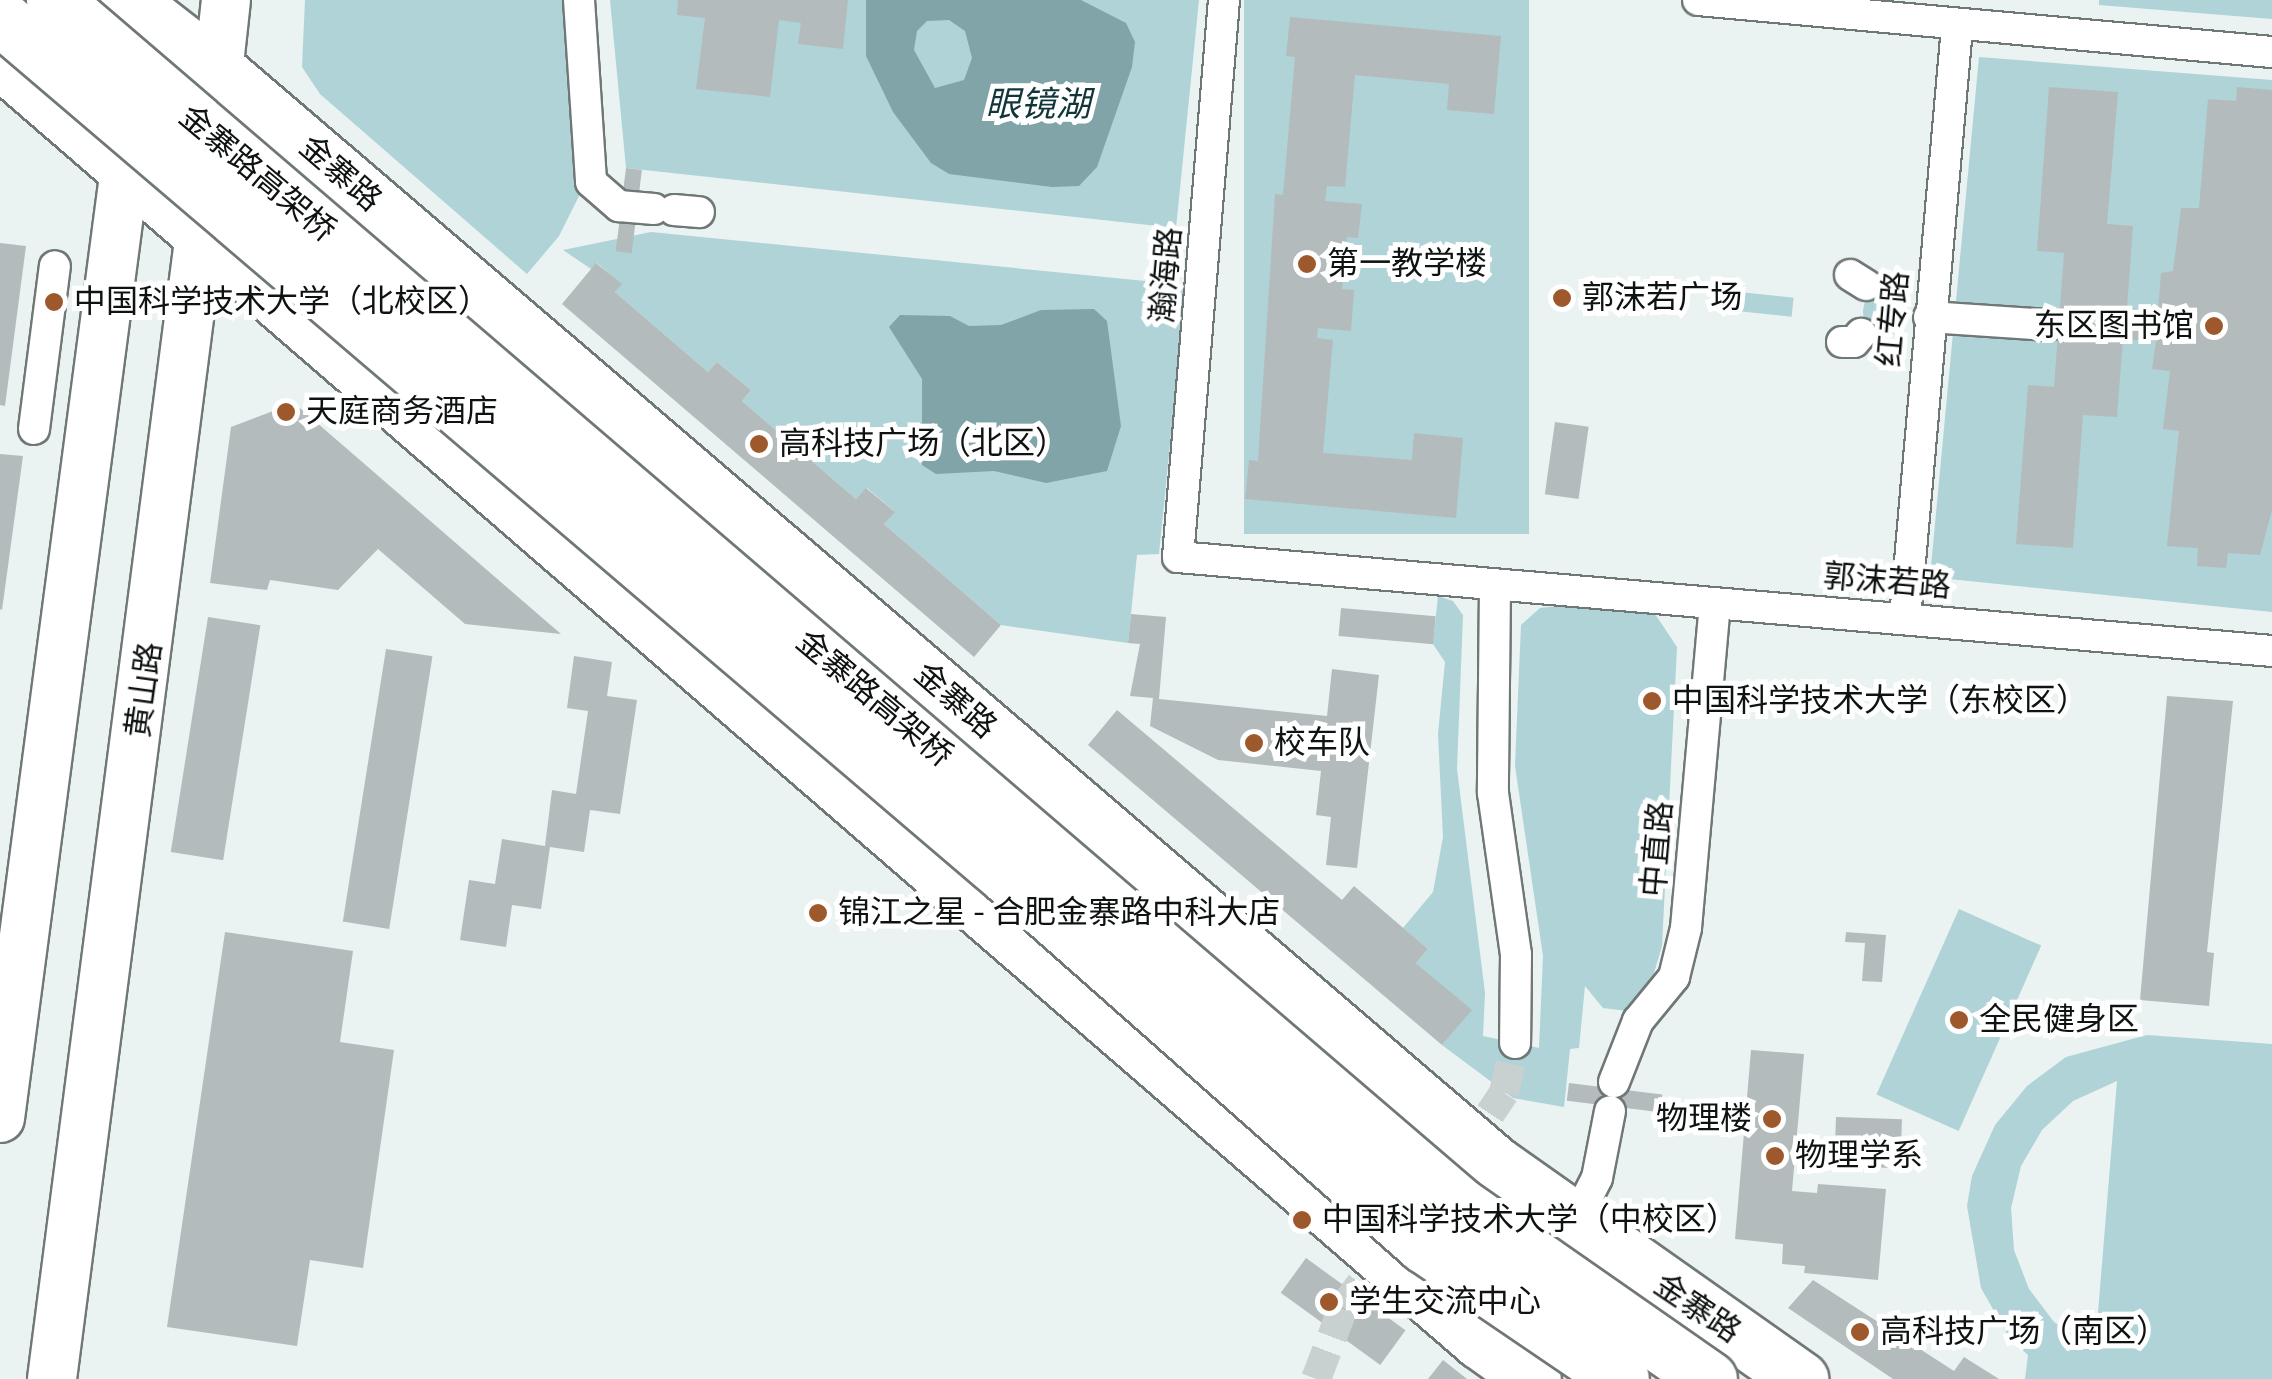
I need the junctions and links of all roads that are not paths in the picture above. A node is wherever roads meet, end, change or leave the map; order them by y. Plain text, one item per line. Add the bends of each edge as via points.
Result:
1 (54, 0) edge
2 (226, 0) edge
3 (579, 0) edge
4 (1224, 0) edge
5 (1698, 0) edge
6 (138, 4) edge
7 (0, 17) edge
8 (1956, 27) junction
9 (2272, 52) edge
10 (0, 60) edge
11 (218, 70) junction
12 (126, 168) junction
13 (676, 210) dead end
14 (201, 233) junction
15 (55, 266) dead end
16 (1929, 317) junction
17 (2049, 325) dead end
18 (34, 428) dead end
19 (1178, 556) joint
20 (1495, 587) junction
21 (1715, 603) junction
22 (1905, 618) junction
23 (2272, 651) edge
24 (1515, 1043) tunnel mouth
25 (0, 1118) edge
26 (1575, 1225) junction
27 (1480, 1341) junction
28 (52, 1379) edge
29 (1532, 1379) edge
30 (1621, 1379) edge
31 (1708, 1379) edge
32 (1800, 1379) edge

1 - 31 highway, 金寨路高架桥, bridge via 1458,1204
2 - 11 main road, 黄山路
3 - 13 street via 591,182 619,206
4 - 19 street, 瀚海路
5 - 8 street
6 - 11 highway, 金寨路
6 - 12 main road
7 - 30 highway, 金寨路高架桥, bridge via 1009,878 1424,1245
8 - 9 street
8 - 16 street, 红专路
10 - 12 highway
11 - 14 main road, 黄山路
11 - 26 highway, 金寨路 via 1439,1117
12 - 14 highway
12 - 25 main road
14 - 27 highway
14 - 28 main road, 黄山路
15 - 18 street
16 - 17 street
16 - 22 street, 红专路
19 - 20 street, 郭沫若路
20 - 21 street, 郭沫若路
20 - 24 street via 1493,793 1516,954
21 - 22 street, 郭沫若路
21 - 26 street, 中直路 via 1686,928 1674,977 1638,1020 1612,1096 1597,1178
22 - 23 street, 郭沫若路
26 - 27 street, 中直路
26 - 32 highway, 金寨路
27 - 29 highway

